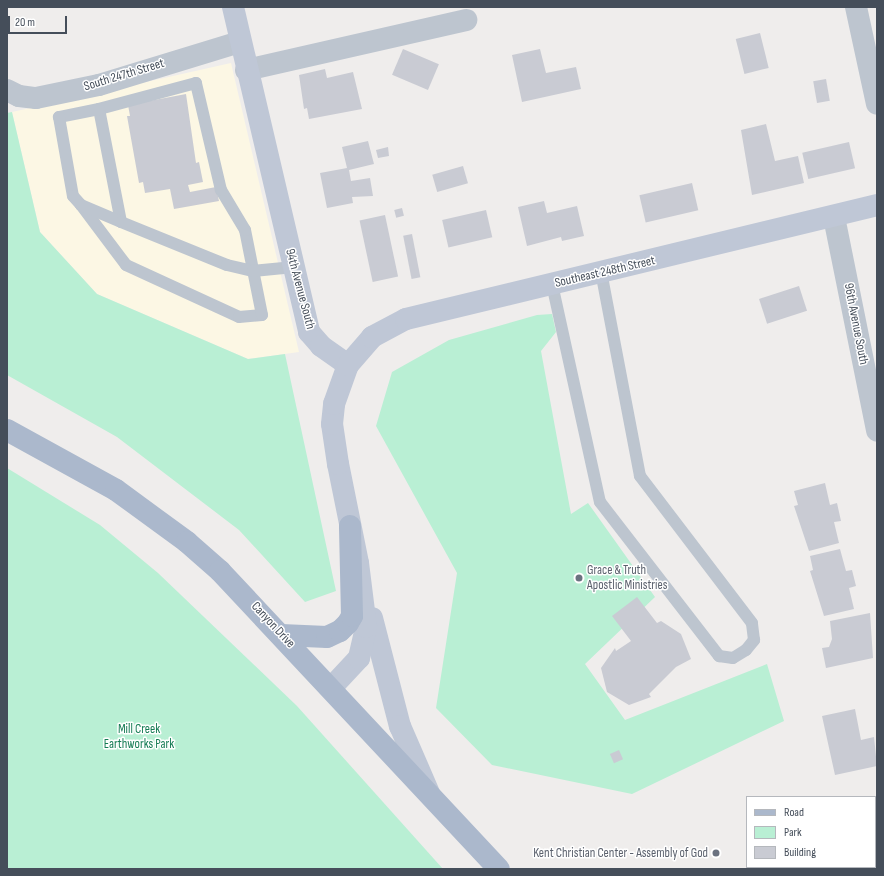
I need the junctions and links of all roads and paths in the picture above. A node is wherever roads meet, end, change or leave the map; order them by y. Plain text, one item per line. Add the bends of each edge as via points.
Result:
1 (233, 7) edge
2 (856, 7) edge
3 (466, 20) dead end
4 (240, 42) junction
5 (246, 70) junction
6 (7, 90) edge
7 (877, 104) edge
8 (99, 109) junction
9 (81, 205) junction
10 (877, 205) edge
11 (834, 217) junction
12 (121, 222) junction
13 (294, 267) junction
14 (254, 271) junction
15 (601, 272) junction
16 (552, 284) junction
17 (348, 366) junction
18 (7, 430) edge
19 (877, 431) edge
20 (350, 526) junction
21 (358, 563) junction
22 (281, 635) junction
23 (331, 688) junction
24 (429, 793) junction
25 (499, 869) edge

1 - 4 street, 94th Avenue South
2 - 7 street
3 - 5 street
4 - 5 street, 94th Avenue South
4 - 6 street, South 247th Street via 99,85 36,98 19,96
5 - 13 street, 94th Avenue South
8 - 9 lane via 59,117 73,196
8 - 12 lane
8 - 14 lane via 196,83 221,190 245,230
9 - 12 lane
9 - 14 lane via 126,265 239,317 262,315
10 - 11 street, Southeast 248th Street
11 - 15 street, Southeast 248th Street
11 - 19 street, 96th Avenue South
12 - 14 lane via 227,265
13 - 14 lane
13 - 17 street, 94th Avenue South via 310,332 321,346
15 - 16 street, Southeast 248th Street
15 - 16 lane via 640,476 752,623 754,640 746,650 733,658 720,656 600,502
16 - 17 street, Southeast 248th Street via 406,319 372,337
17 - 20 street via 339,384 332,424
18 - 22 main road, Canyon Drive via 78,466 154,516 220,571
20 - 21 street
20 - 22 main road via 352,616 348,623 340,631 327,636
21 - 23 street via 366,627 364,643 352,668
21 - 24 street via 392,700
22 - 23 main road, Canyon Drive
23 - 24 main road, Canyon Drive
24 - 25 main road, Canyon Drive

